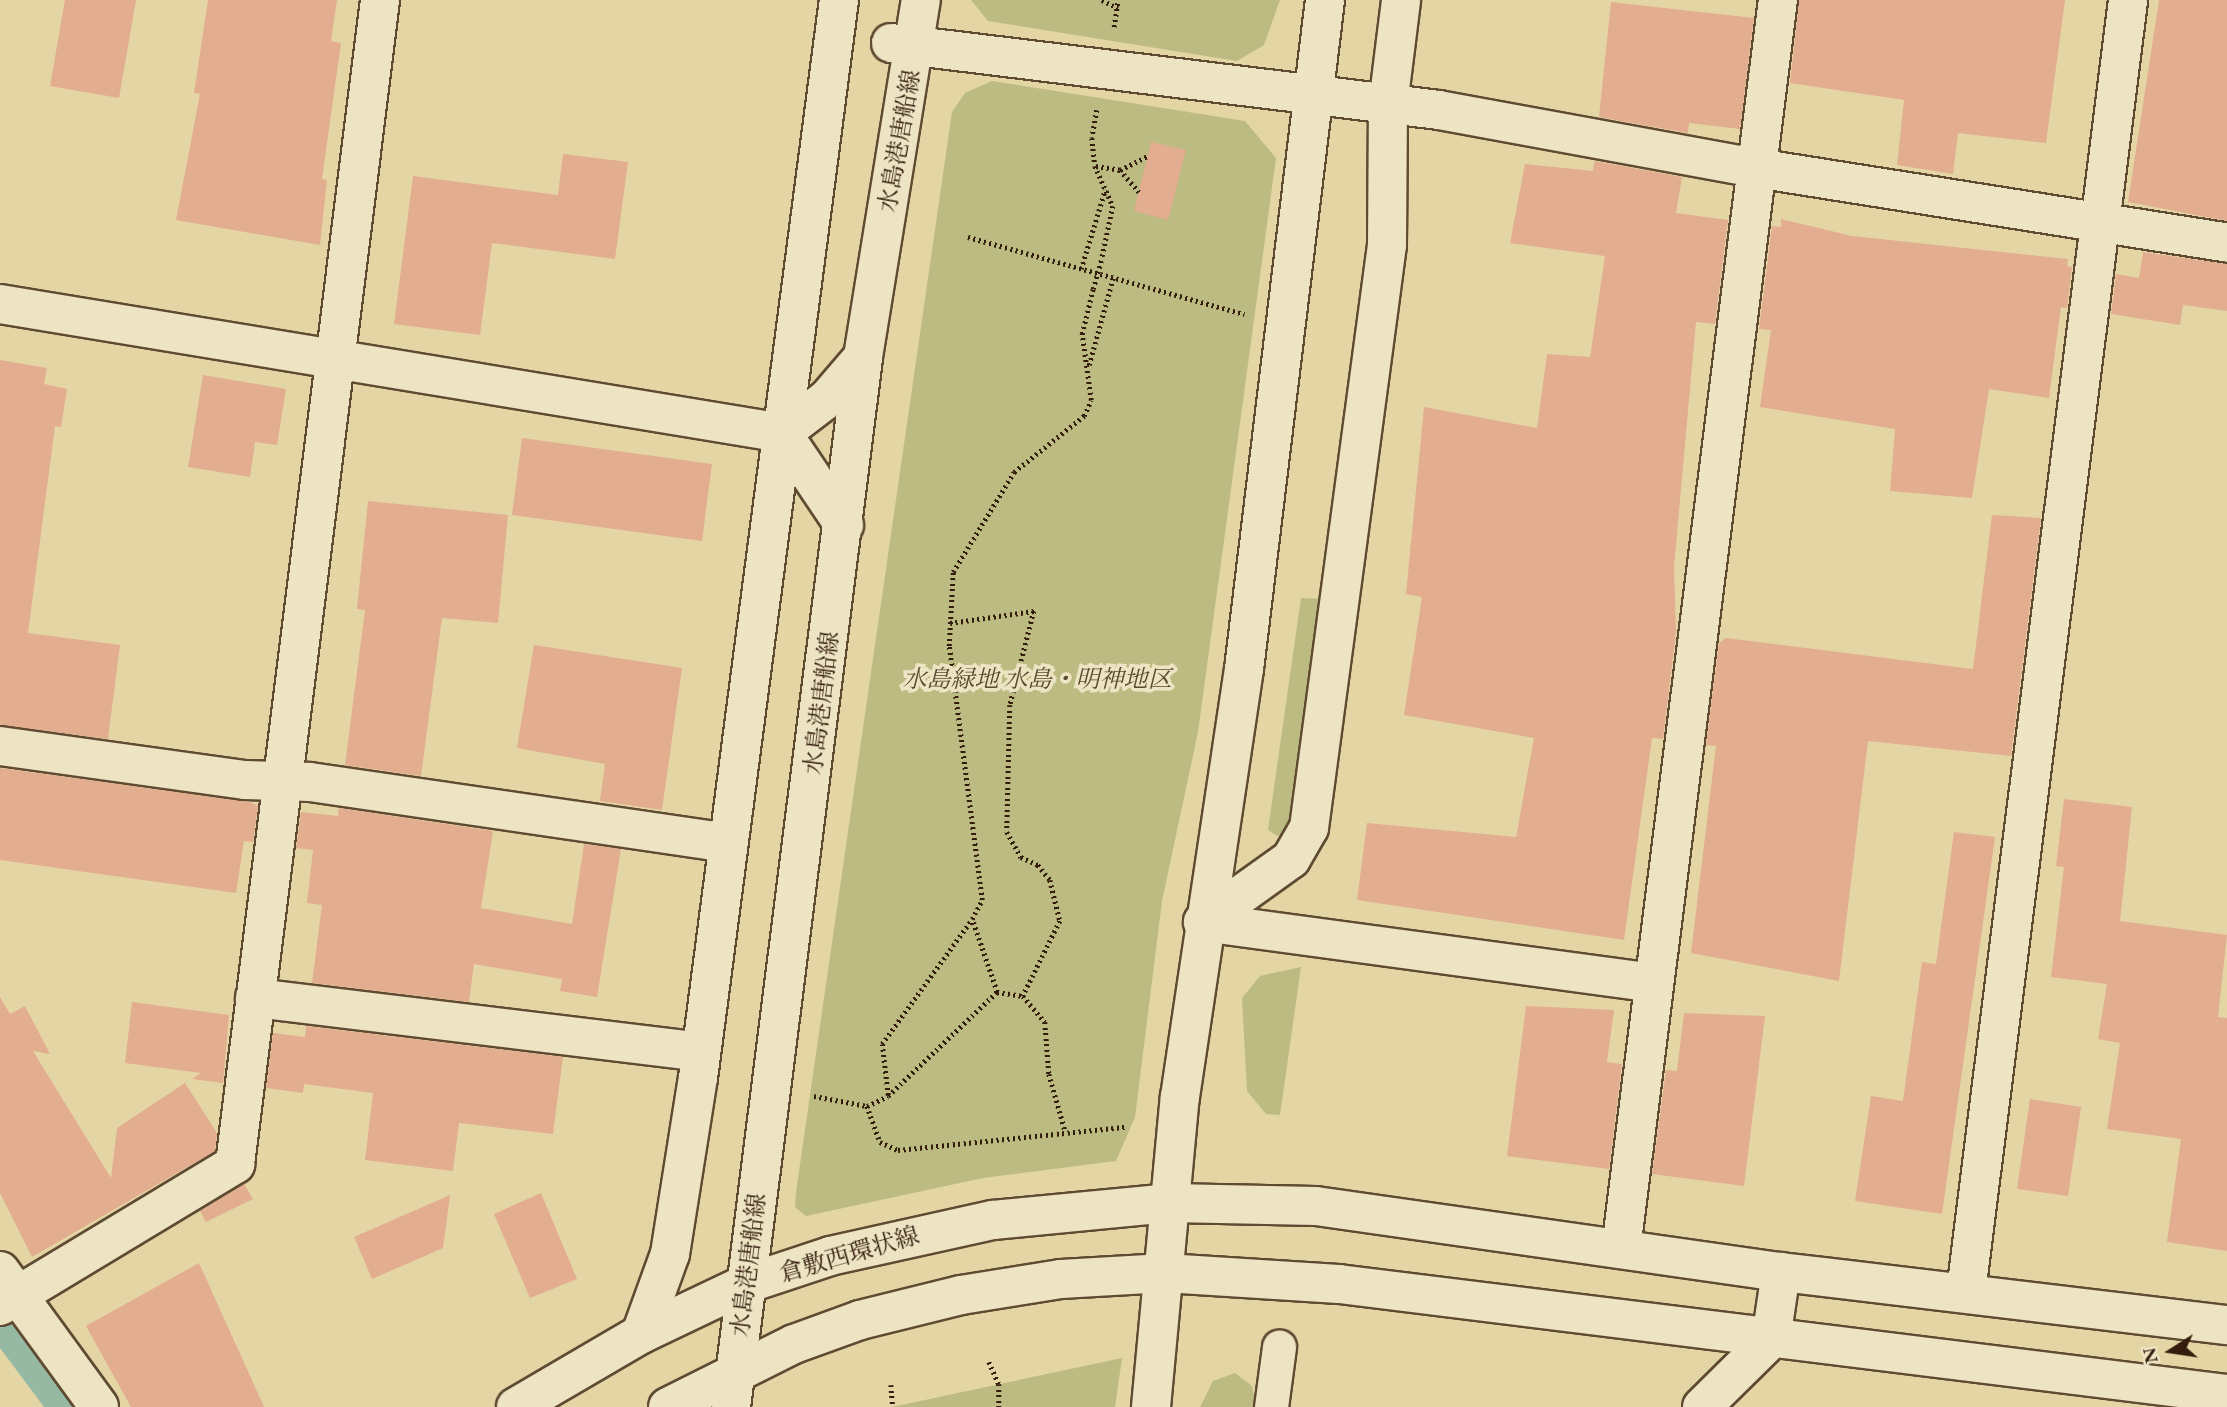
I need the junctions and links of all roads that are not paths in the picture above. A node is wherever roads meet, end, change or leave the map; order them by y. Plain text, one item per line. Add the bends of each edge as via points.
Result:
1 (380, 0) edge
2 (839, 0) edge
3 (894, 0) edge
4 (921, 0) edge
5 (1325, 0) edge
6 (1401, 0) edge
7 (1778, 0) edge
8 (2128, 0) edge
9 (903, 44) junction
10 (1314, 96) junction
11 (1388, 105) junction
12 (1756, 168) junction
13 (2102, 223) junction
14 (2227, 243) edge
15 (0, 304) edge
16 (863, 357) junction
17 (335, 358) junction
18 (782, 433) junction
19 (844, 525) junction
20 (0, 746) edge
21 (280, 782) junction
22 (728, 843) junction
23 (1203, 922) junction
24 (1654, 983) junction
25 (255, 998) junction
26 (701, 1052) junction
27 (1171, 1203) junction
28 (1621, 1250) junction
29 (1781, 1272) junction
30 (1165, 1273) junction
31 (746, 1284) junction
32 (1966, 1292) junction
33 (5, 1294) edge
34 (2227, 1325) edge
35 (640, 1334) junction
36 (1771, 1339) junction
37 (1279, 1347) dead end
38 (733, 1390) edge
39 (2227, 1394) edge
40 (99, 1407) edge
41 (516, 1407) edge
42 (668, 1407) edge
43 (1151, 1407) edge
44 (1271, 1407) edge
45 (1702, 1407) edge

1 - 17 street
2 - 18 street
3 - 9 street
4 - 9 street, 水島港唐船線
5 - 10 street
6 - 11 street
7 - 12 street
8 - 13 street
9 - 10 street
9 - 16 street, 水島港唐船線
10 - 11 street
10 - 23 street via 1244,669
11 - 12 street
11 - 23 street via 1387,246 1309,828 1291,859
12 - 13 street
12 - 24 street
13 - 14 street
13 - 32 street
15 - 17 street
16 - 18 street via 827,399
16 - 19 street, 水島港唐船線
17 - 18 street
17 - 21 street
18 - 19 street
18 - 22 street
19 - 31 street, 水島港唐船線
20 - 21 street
21 - 22 street
21 - 25 street
22 - 26 street
23 - 24 street
23 - 27 street
24 - 28 street
25 - 26 street
25 - 33 street via 235,1164
26 - 35 street via 670,1254
27 - 28 street, 倉敷西環状線 via 1316,1206
27 - 30 street
27 - 31 street, 倉敷西環状線 via 1080,1208 896,1238
28 - 29 street, 倉敷西環状線
29 - 32 street, 倉敷西環状線
29 - 36 street
30 - 36 street via 1339,1284
30 - 38 street via 1061,1279 961,1295 860,1320
30 - 43 street
31 - 35 street, 倉敷西環状線
31 - 38 street, 水島港唐船線
32 - 34 street, 倉敷西環状線
33 - 40 street
35 - 41 street, 倉敷西環状線
36 - 39 street
36 - 45 street
37 - 44 street
38 - 42 street

